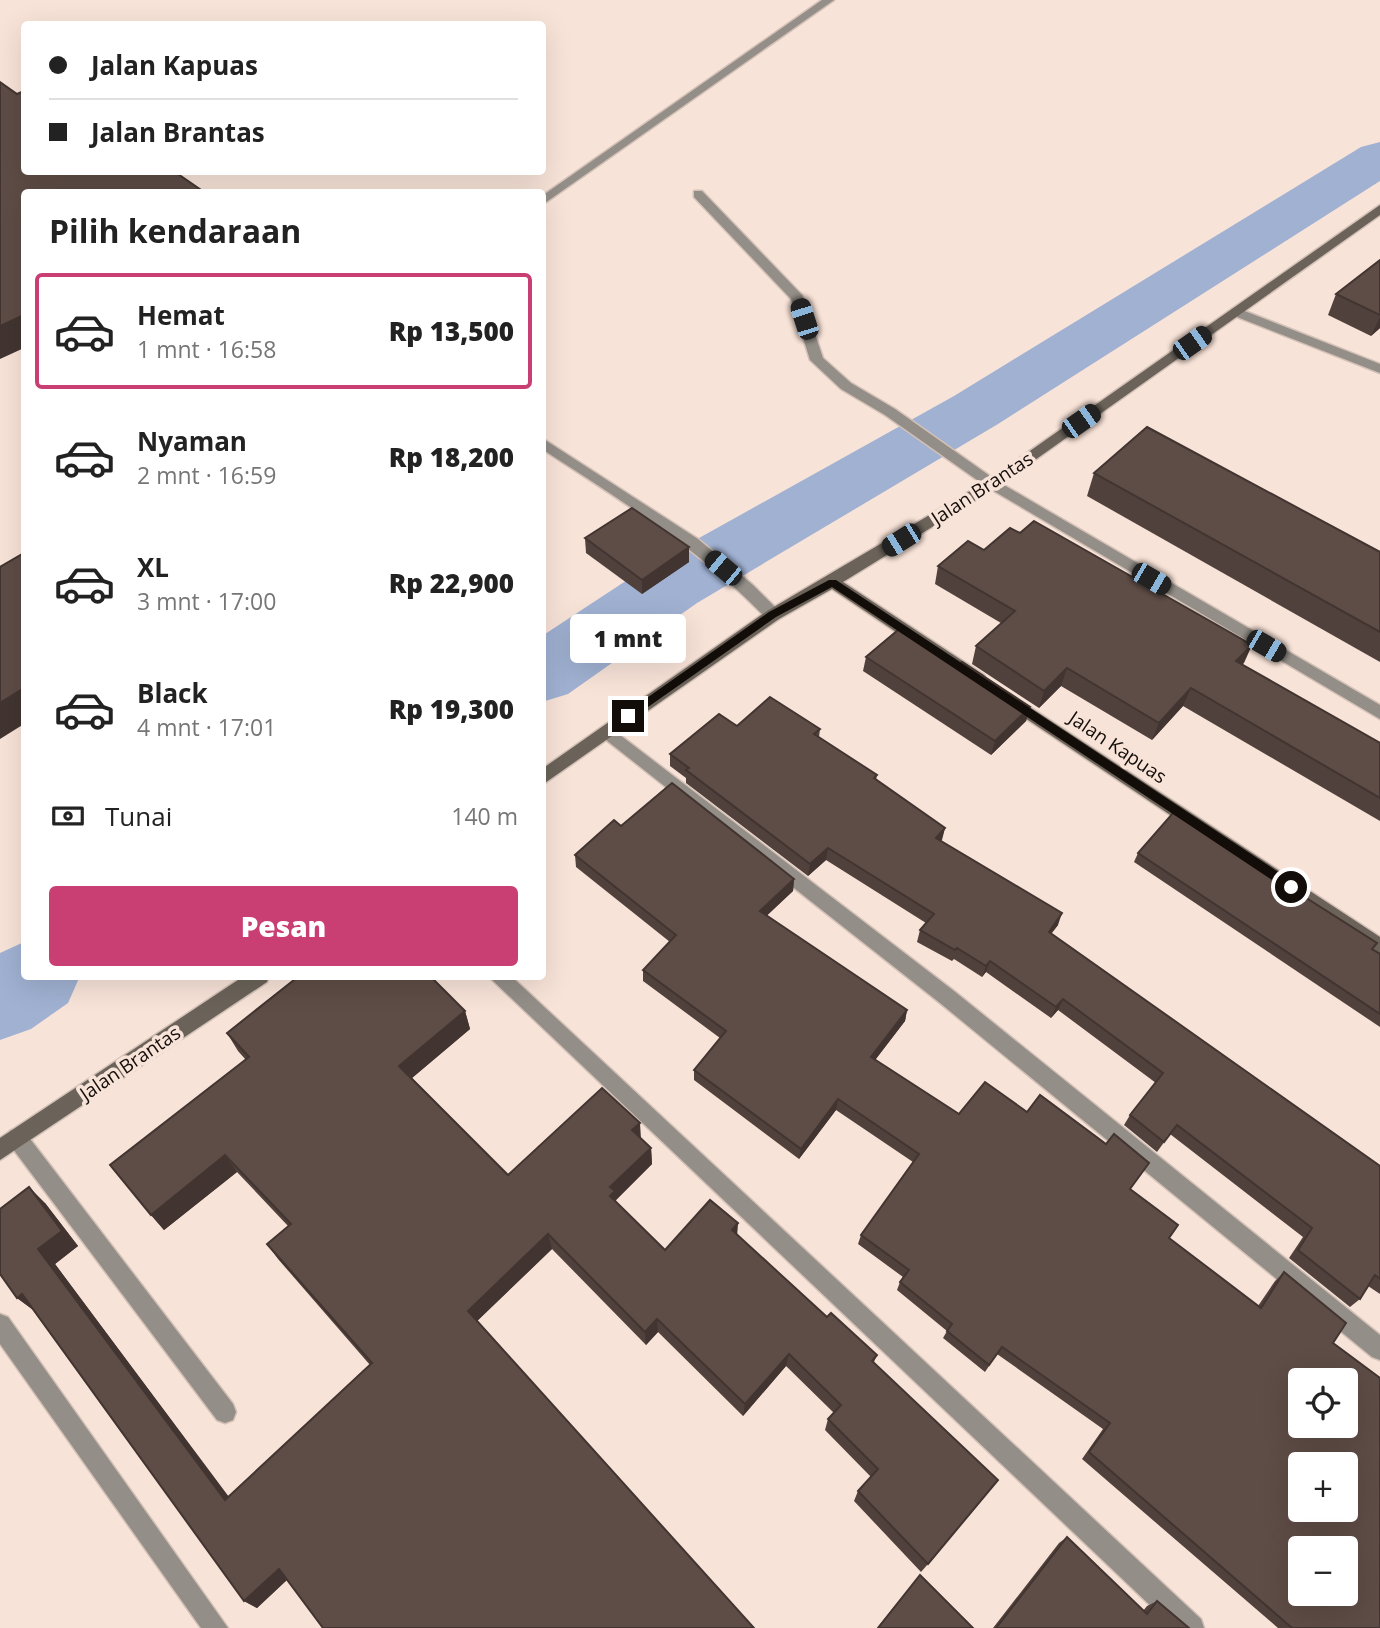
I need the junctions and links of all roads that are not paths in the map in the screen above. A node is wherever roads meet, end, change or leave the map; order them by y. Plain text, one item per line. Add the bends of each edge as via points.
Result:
1 (829, 0) edge
2 (698, 194) dead end
3 (546, 199) edge
4 (1380, 209) edge
5 (1237, 312) junction
6 (1380, 369) edge
7 (546, 445) edge
8 (992, 484) junction
9 (832, 582) junction
10 (773, 615) junction
11 (1380, 713) edge
12 (607, 731) junction
13 (546, 775) edge
14 (1380, 947) edge
15 (254, 980) edge
16 (501, 980) edge
17 (8, 1144) edge
18 (0, 1325) edge
19 (1380, 1349) edge
20 (225, 1412) dead end
21 (216, 1628) edge
22 (1192, 1628) edge

1 - 3 street
2 - 8 street via 797,299 817,360 846,386
4 - 5 main road, Jalan Brantas
5 - 6 street
5 - 8 main road, Jalan Brantas
7 - 10 street via 689,540
8 - 9 main road, Jalan Brantas
8 - 11 street
9 - 10 main road, Jalan Brantas
9 - 14 main road, Jalan Kapuas
10 - 12 main road, Jalan Brantas
12 - 13 main road, Jalan Brantas
12 - 19 street via 947,997
15 - 17 main road, Jalan Brantas
16 - 22 street
17 - 20 street
18 - 21 street

